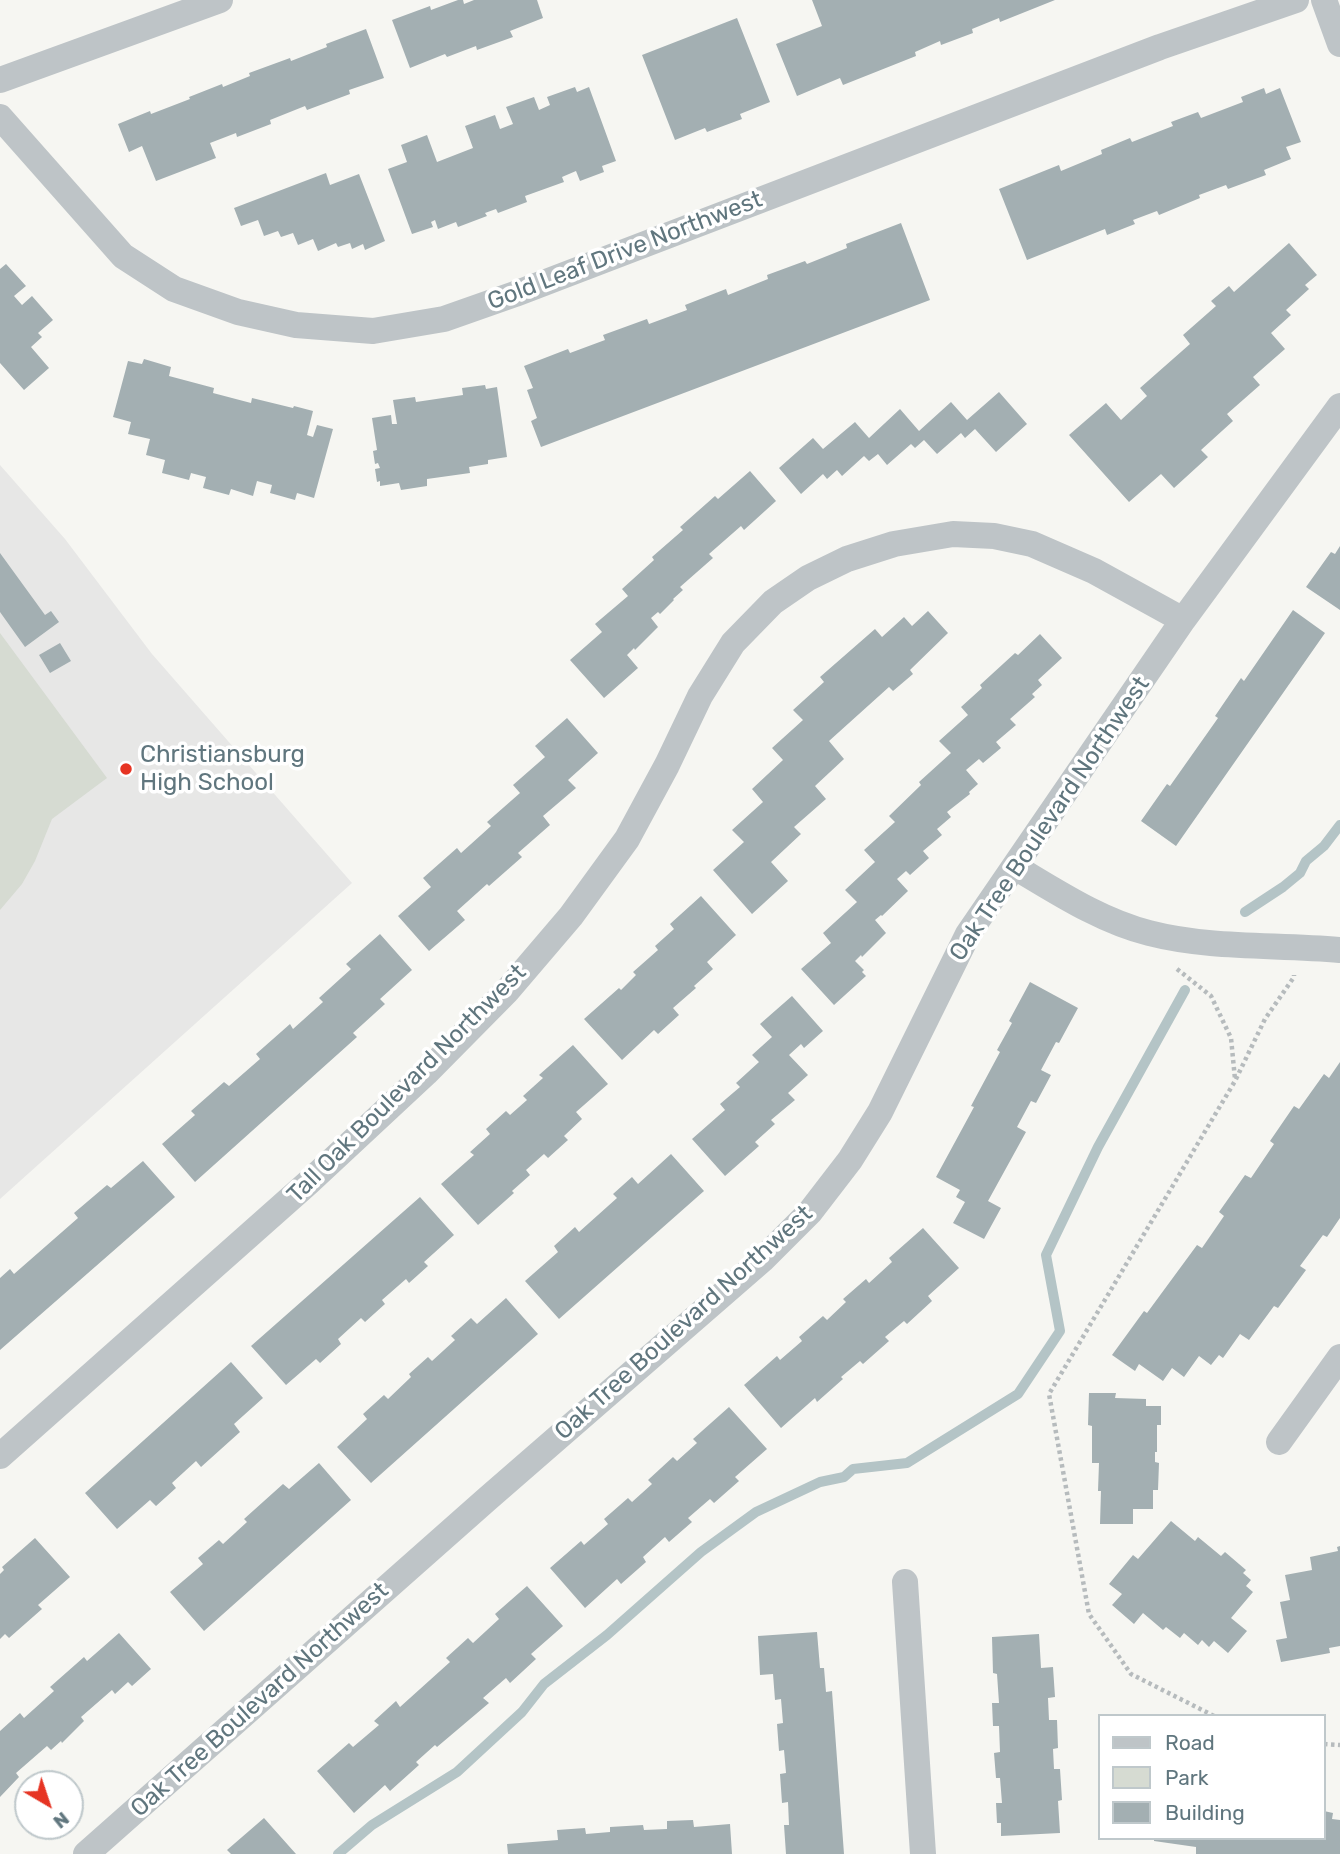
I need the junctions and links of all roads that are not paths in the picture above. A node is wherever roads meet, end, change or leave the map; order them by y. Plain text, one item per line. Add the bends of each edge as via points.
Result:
1 (220, 0) edge
2 (1296, 0) edge
3 (1324, 0) edge
4 (1340, 44) edge
5 (0, 80) edge
6 (0, 117) edge
7 (1340, 406) edge
8 (1183, 621) junction
9 (1015, 867) junction
10 (1340, 950) edge
11 (1340, 1357) edge
12 (1279, 1442) dead end
13 (0, 1456) edge
14 (905, 1583) dead end
15 (86, 1854) edge
16 (923, 1854) edge

1 - 5 street
2 - 6 street, Gold Leaf Drive Northwest via 515,294 444,319 373,331 296,325 238,312 174,289 123,256
3 - 4 street
7 - 8 street, Oak Tree Boulevard Northwest
8 - 9 street, Oak Tree Boulevard Northwest
8 - 13 street, Tall Oak Boulevard Northwest via 1094,571 1032,544 953,534 894,544 847,559 773,602 733,643 699,696 627,839 571,916 507,990 310,1182
9 - 10 street via 1146,933 1182,940
9 - 15 street, Oak Tree Boulevard Northwest via 968,934 880,1111 810,1212 762,1260
11 - 12 street
14 - 16 street

